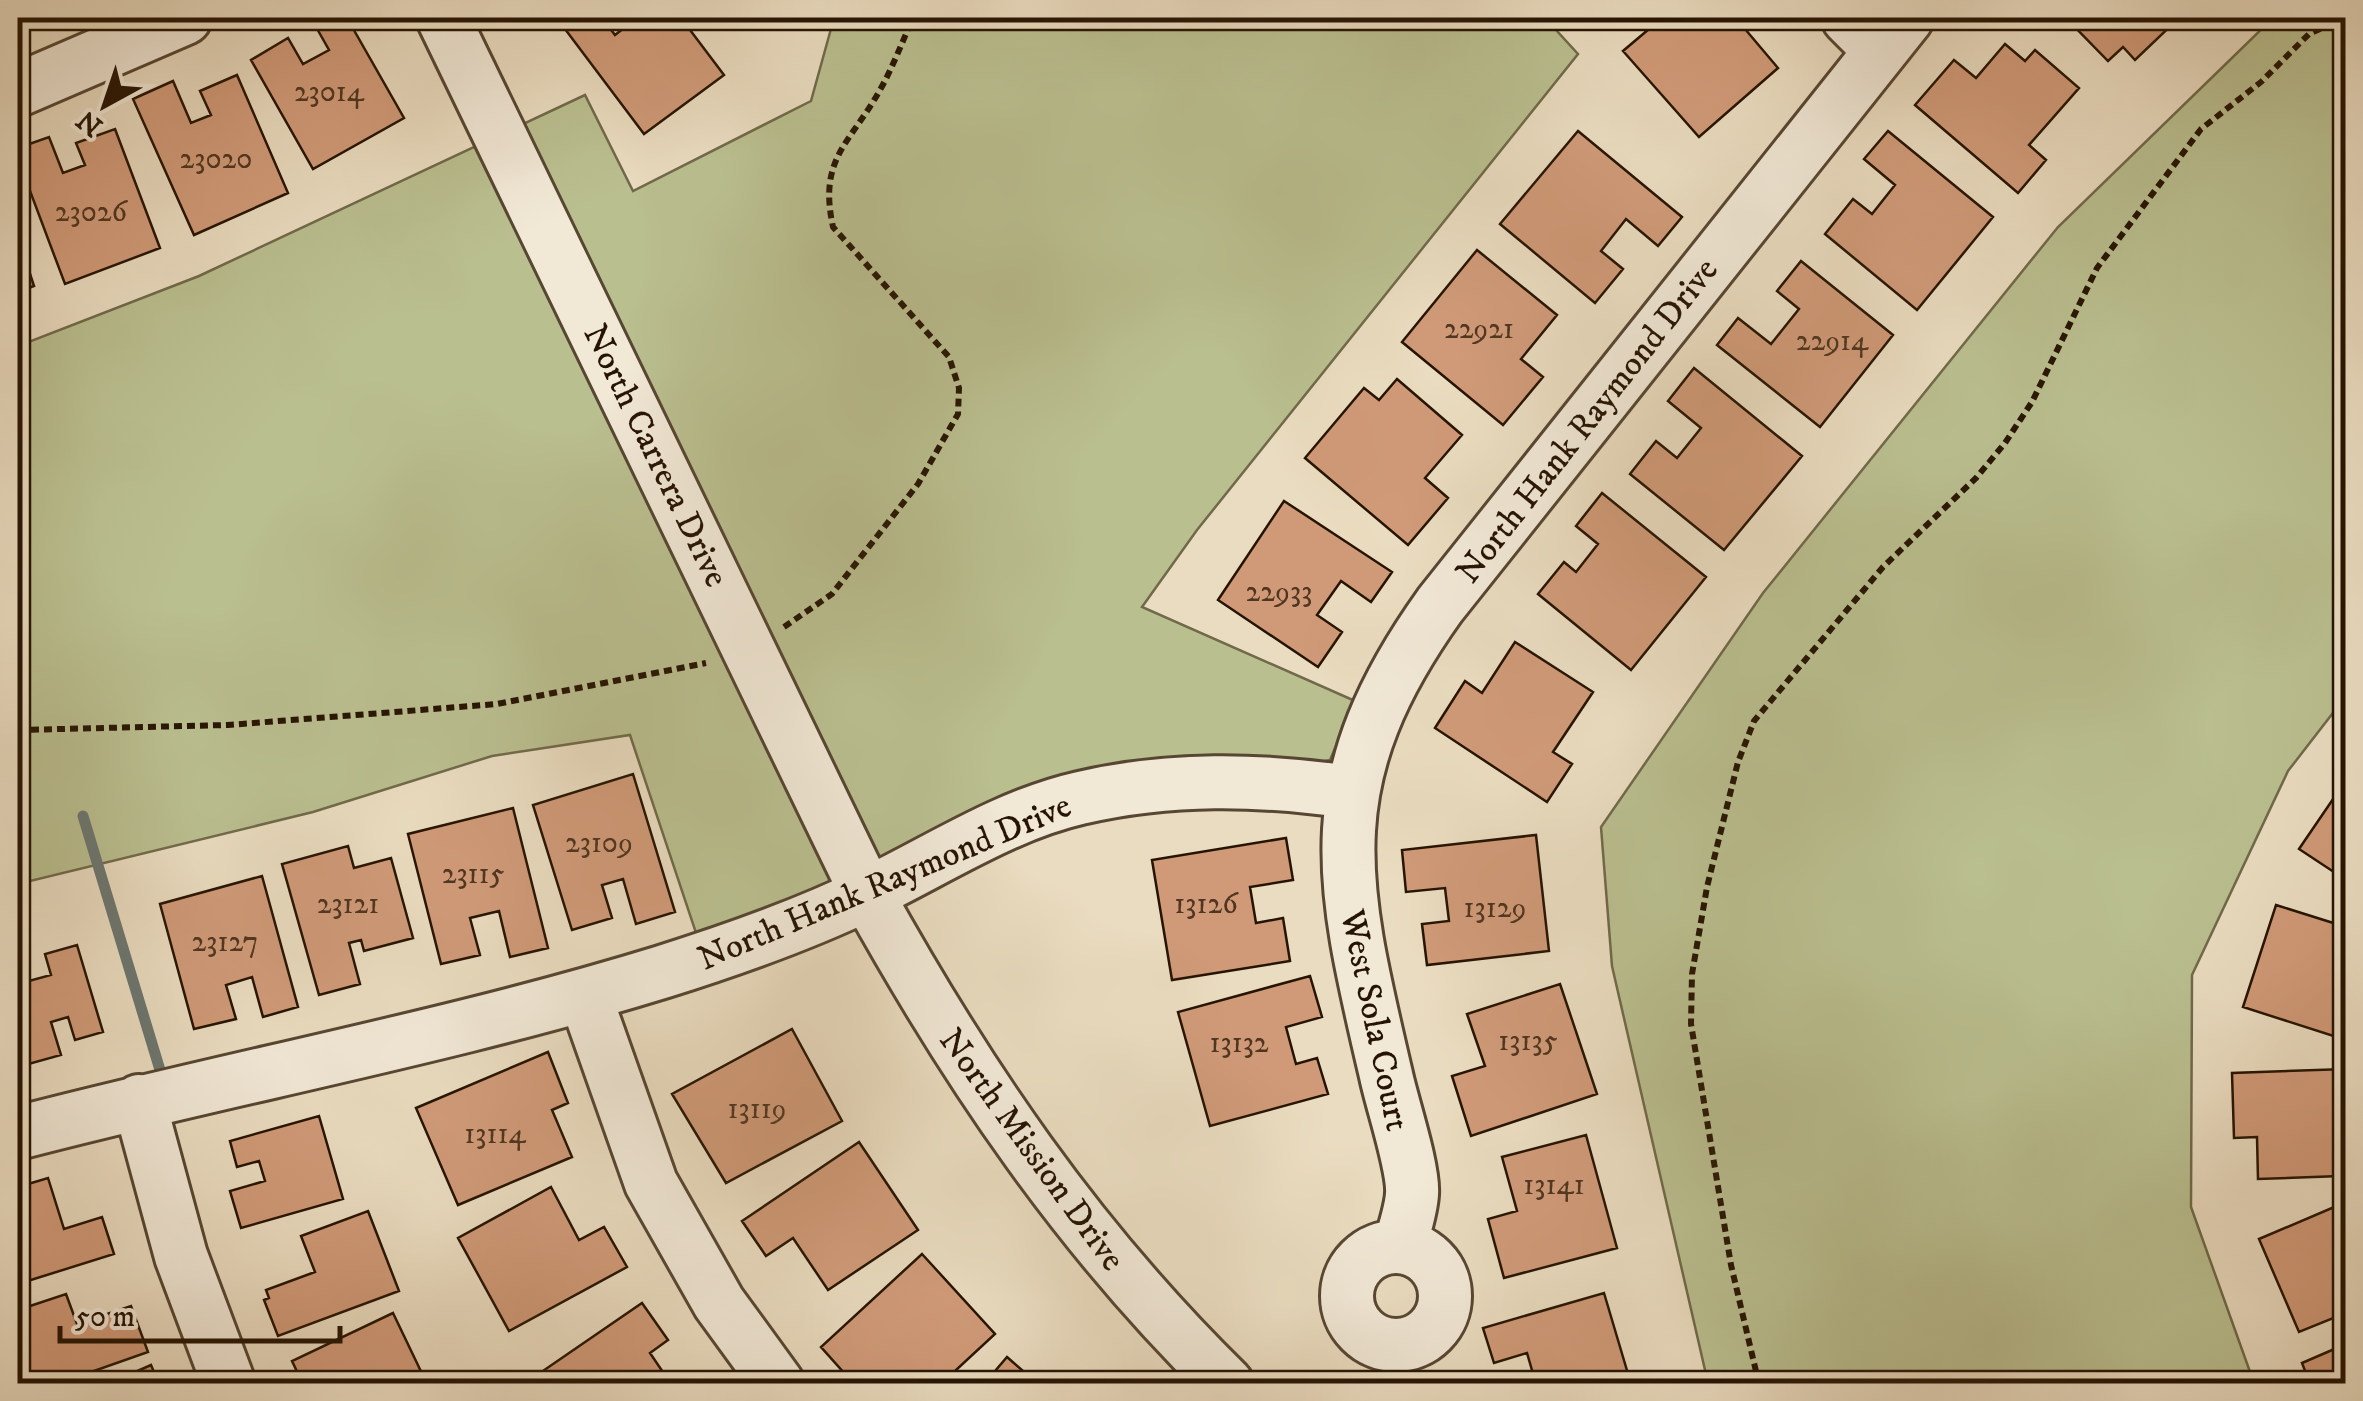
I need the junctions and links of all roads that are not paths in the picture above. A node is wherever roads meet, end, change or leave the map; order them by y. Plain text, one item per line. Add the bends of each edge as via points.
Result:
1 (184, 18) edge
2 (444, 18) edge
3 (1878, 28) edge
4 (96, 36) edge
5 (18, 90) edge
6 (1350, 792) junction
7 (868, 894) junction
8 (584, 996) junction
9 (139, 1101) junction
10 (18, 1133) edge
11 (1400, 1246) dead end
12 (229, 1384) edge
13 (778, 1384) edge
14 (1226, 1384) edge

1 - 4 street
2 - 7 street, North Carrera Drive
3 - 6 street, North Hank Raymond Drive via 1416,638 1378,706
4 - 5 street
6 - 7 street, North Hank Raymond Drive via 1212,781 1077,798 1021,817
6 - 11 street, West Sola Court via 1351,909 1413,1192
7 - 8 street, North Hank Raymond Drive via 750,944
7 - 14 street, North Mission Drive via 983,1092 1058,1196 1137,1292
8 - 9 street, North Hank Raymond Drive
8 - 13 street via 651,1183 719,1303
9 - 10 street, North Hank Raymond Drive
9 - 12 street via 181,1256

